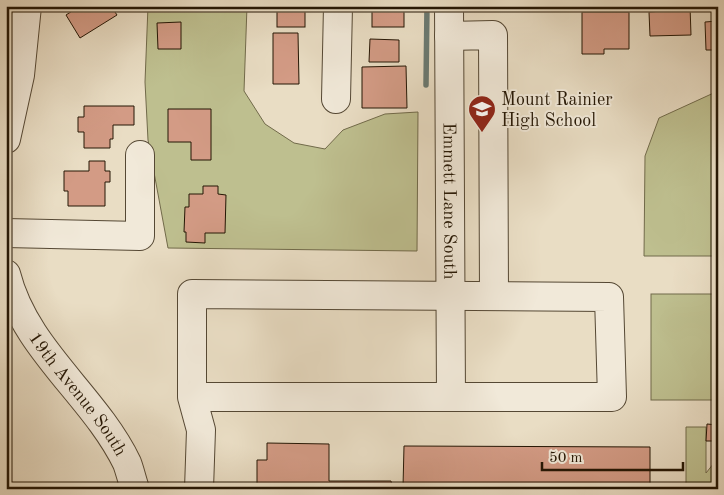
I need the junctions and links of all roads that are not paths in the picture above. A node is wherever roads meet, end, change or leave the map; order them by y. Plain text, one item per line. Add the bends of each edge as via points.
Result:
1 (27, 6) edge
2 (338, 6) edge
3 (449, 6) edge
4 (449, 36) junction
5 (336, 99) dead end
6 (6, 139) edge
7 (140, 155) dead end
8 (6, 232) edge
9 (6, 274) edge
10 (452, 296) junction
11 (494, 296) junction
12 (192, 397) junction
13 (452, 397) junction
14 (135, 489) edge
15 (199, 489) edge

1 - 6 street via 20,75
2 - 5 street
3 - 4 street, Emmett Lane South
4 - 10 street, Emmett Lane South
4 - 11 street via 493,35
7 - 8 street via 140,236
9 - 14 street, 19th Avenue South via 22,317 48,357 101,422 127,464
10 - 11 street
10 - 12 street via 192,294
10 - 13 street, Emmett Lane South
11 - 13 street via 610,297 612,397
12 - 13 street
12 - 15 street via 201,430

